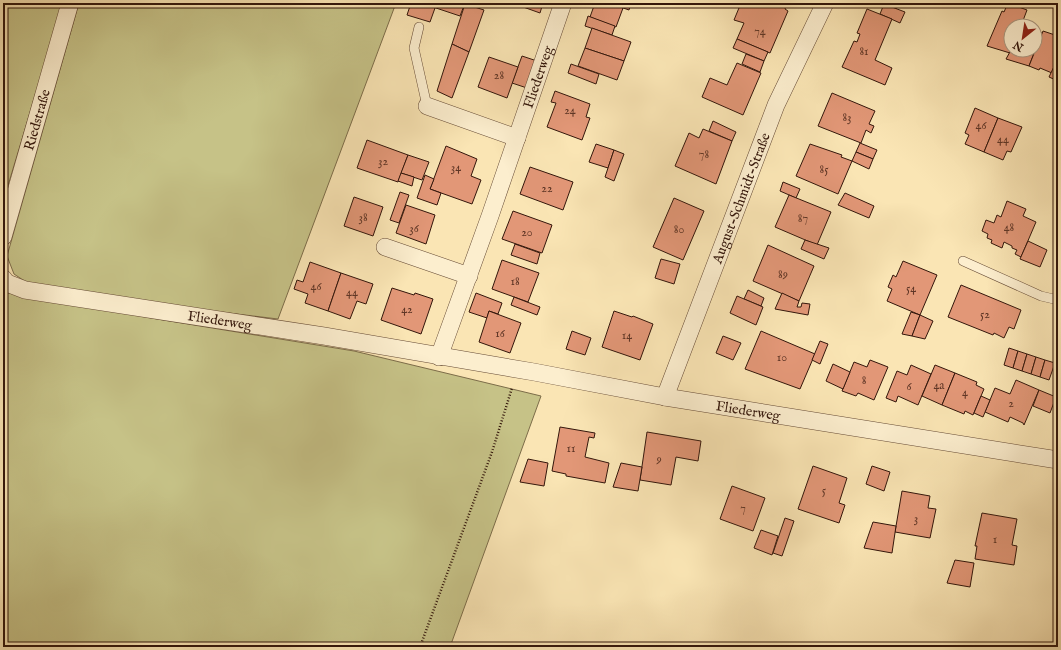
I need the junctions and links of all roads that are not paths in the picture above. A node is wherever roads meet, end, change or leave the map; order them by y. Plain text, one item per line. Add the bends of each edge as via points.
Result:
1 (70, 3) edge
2 (825, 3) edge
3 (561, 9) edge
4 (419, 27) dead end
5 (427, 106) joint
6 (517, 138) junction
7 (3, 237) edge
8 (385, 247) dead end
9 (963, 261) dead end
10 (469, 276) junction
11 (3, 278) edge
12 (1058, 300) edge
13 (439, 357) junction
14 (666, 398) junction
15 (1058, 460) edge

1 - 7 street, Riedstraße
2 - 14 street, August-Schmidt-Straße via 776,105
3 - 6 street, Fliederweg
4 - 5 lane via 414,48
5 - 6 street
6 - 10 street, Fliederweg
8 - 10 street
9 - 12 lane via 1041,296
10 - 13 street, Fliederweg
11 - 13 street, Fliederweg via 7,283 25,290 324,336
13 - 14 street, Fliederweg
14 - 15 street, Fliederweg

